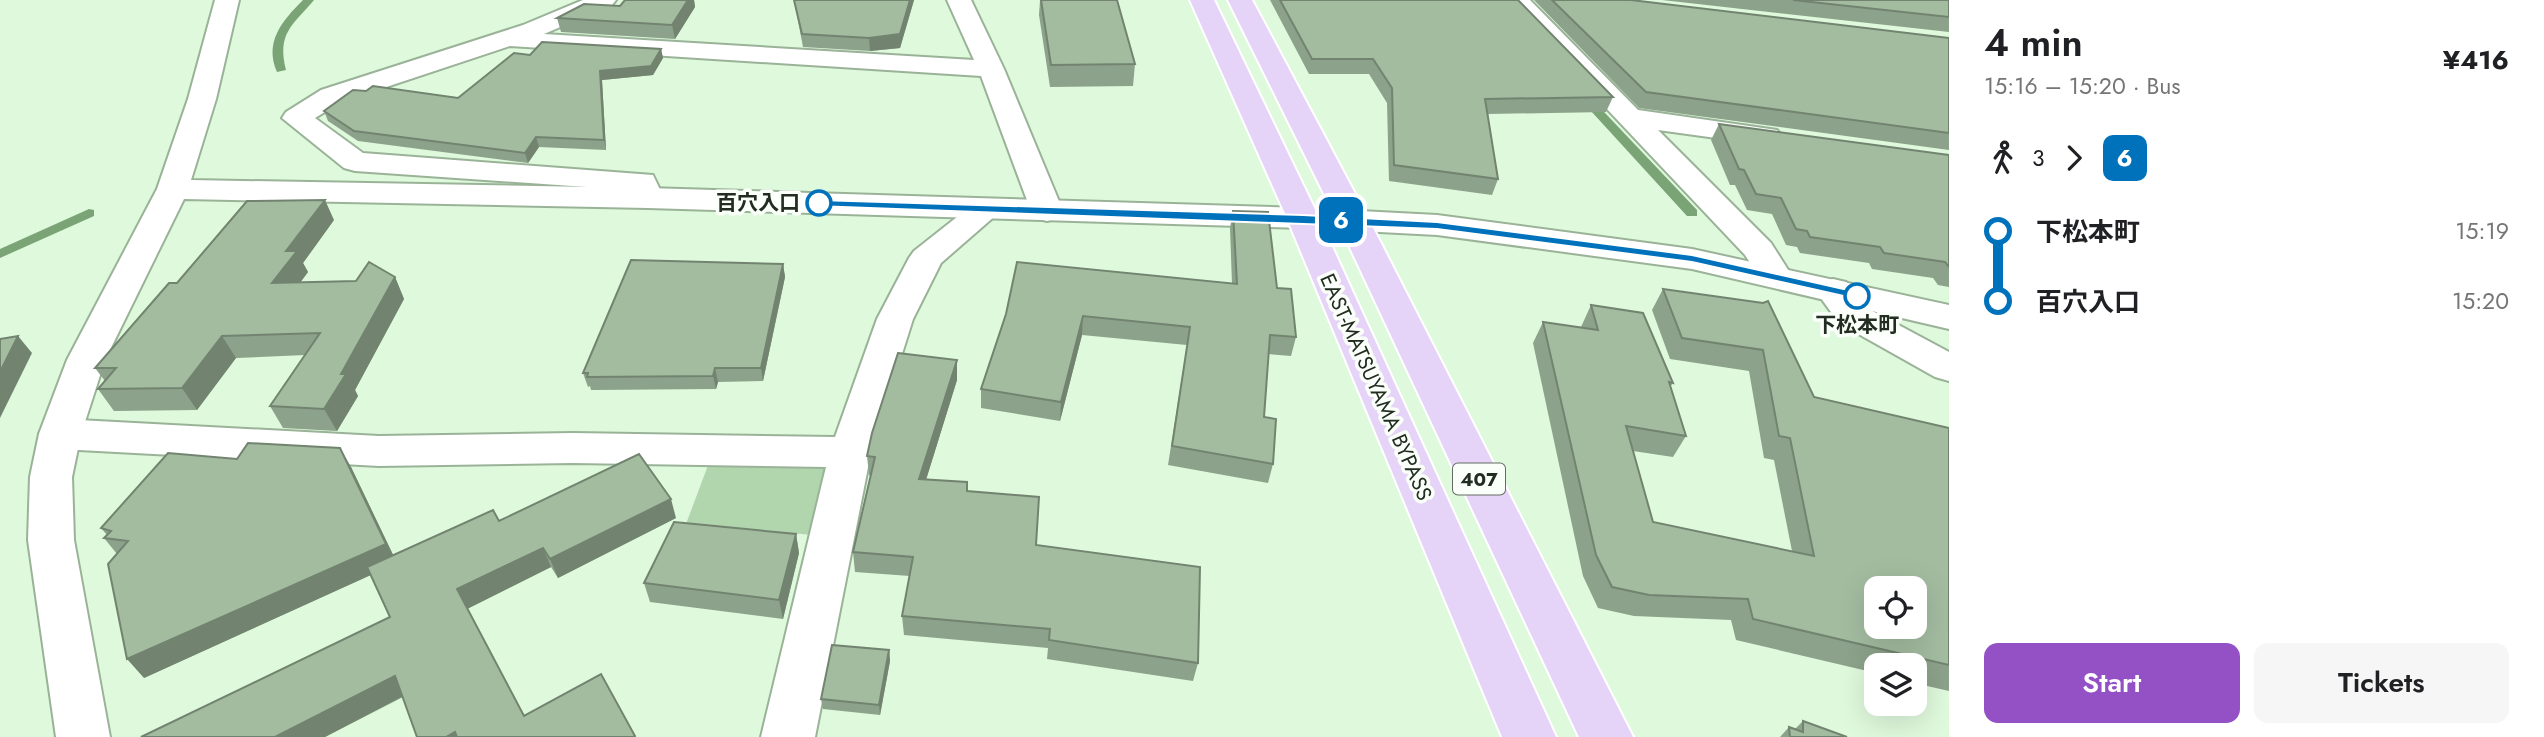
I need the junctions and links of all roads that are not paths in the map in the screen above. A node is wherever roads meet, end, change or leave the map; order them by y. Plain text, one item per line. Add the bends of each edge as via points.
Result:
1 (227, 0) edge
2 (604, 0) edge
3 (959, 0) edge
4 (1202, 0) edge
5 (1240, 0) edge
6 (1516, 0) edge
7 (506, 39) junction
8 (991, 69) junction
9 (1630, 117) junction
10 (1796, 140) edge
11 (173, 189) junction
12 (648, 198) junction
13 (987, 209) junction
14 (1047, 211) junction
15 (1303, 218) junction
16 (1353, 220) junction
17 (1775, 276) junction
18 (1833, 290) junction
19 (1949, 317) edge
20 (1949, 368) edge
21 (60, 434) junction
22 (850, 452) junction
23 (83, 737) edge
24 (788, 737) edge
25 (1529, 737) edge
26 (1606, 737) edge

1 - 11 street
2 - 7 street
3 - 8 street
4 - 15 highway, EAST-MATSUYAMA BYPASS / 407
5 - 16 highway, 407
6 - 9 street
7 - 8 street
7 - 12 street via 331,96 296,118 355,162 642,182
8 - 14 street
9 - 10 street
9 - 17 street via 1759,250
11 - 12 street
11 - 21 street via 86,360
12 - 13 street
13 - 14 street
13 - 22 street via 926,258 895,319
14 - 15 street
15 - 16 street
15 - 25 highway, EAST-MATSUYAMA BYPASS / 407
16 - 17 street via 1437,225 1692,259
16 - 26 highway, 407
17 - 18 street
18 - 19 street
18 - 20 street via 1852,315
21 - 22 street via 379,451
21 - 23 street via 51,477 51,540
22 - 24 street

